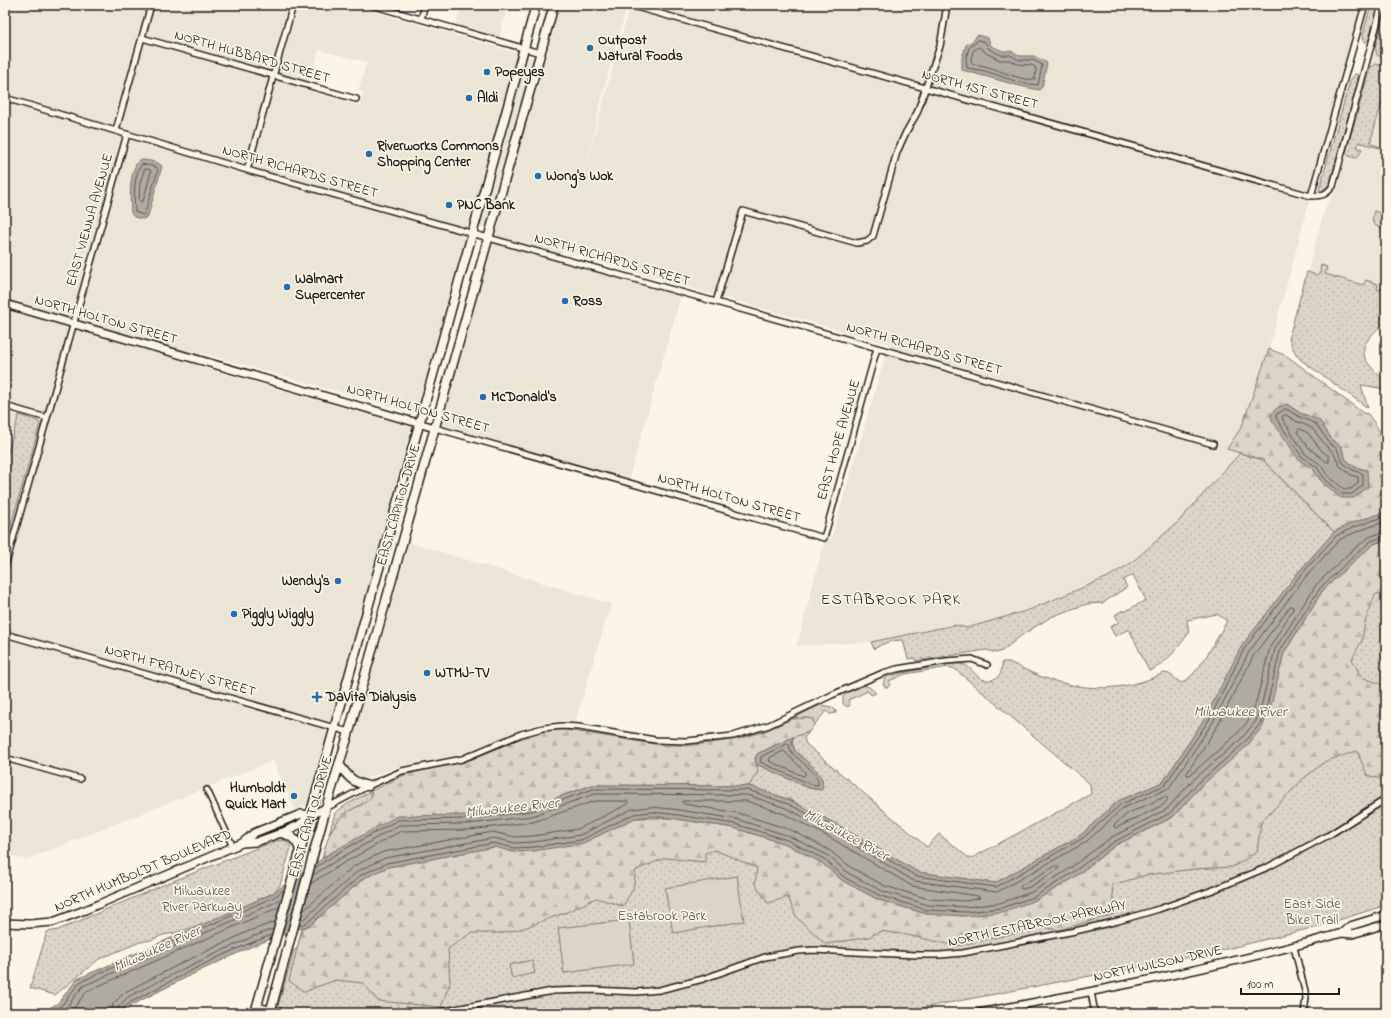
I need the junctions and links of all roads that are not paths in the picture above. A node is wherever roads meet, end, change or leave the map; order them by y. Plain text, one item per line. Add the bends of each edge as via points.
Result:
1 (151, 5) edge
2 (293, 5) edge
3 (371, 5) edge
4 (425, 5) edge
5 (536, 5) edge
6 (554, 5) edge
7 (629, 5) edge
8 (947, 5) edge
9 (1365, 5) edge
10 (1382, 5) edge
11 (421, 19) junction
12 (142, 38) junction
13 (524, 48) junction
14 (540, 53) junction
15 (273, 76) junction
16 (925, 88) junction
17 (5, 98) edge
18 (356, 100) dead end
19 (116, 130) junction
20 (127, 134) junction
21 (247, 170) junction
22 (1311, 196) junction
23 (473, 233) junction
24 (488, 238) junction
25 (716, 302) junction
26 (5, 304) edge
27 (74, 324) junction
28 (877, 348) junction
29 (5, 406) edge
30 (47, 418) junction
31 (420, 424) junction
32 (435, 428) junction
33 (1213, 444) dead end
34 (824, 538) joint
35 (5, 567) edge
36 (5, 634) edge
37 (987, 665) dead end
38 (336, 728) junction
39 (349, 732) junction
40 (5, 758) edge
41 (339, 764) junction
42 (80, 779) dead end
43 (368, 786) junction
44 (207, 790) dead end
45 (1386, 799) edge
46 (326, 808) junction
47 (311, 815) junction
48 (281, 833) junction
49 (242, 843) junction
50 (233, 848) junction
51 (301, 852) junction
52 (1386, 915) edge
53 (5, 924) edge
54 (1386, 924) edge
55 (1342, 933) junction
56 (1294, 947) junction
57 (1091, 992) junction
58 (256, 1010) edge
59 (271, 1012) edge
60 (286, 1013) edge
61 (433, 1013) edge
62 (979, 1013) edge
63 (1095, 1013) edge
64 (1304, 1013) edge

1 - 12 street
2 - 15 street
3 - 11 street
4 - 11 street
5 - 13 main road, EAST CAPITOL DRIVE
6 - 14 main road, EAST CAPITOL DRIVE
7 - 16 street, NORTH 1ST STREET
8 - 16 street via 940,46
9 - 22 street
10 - 22 street, NORTH 1ST STREET via 1333,186 1324,196
11 - 13 street
12 - 15 street, NORTH HUBBARD STREET
12 - 19 street
13 - 14 street
13 - 23 main road, EAST CAPITOL DRIVE
14 - 24 main road, EAST CAPITOL DRIVE
15 - 18 street, NORTH HUBBARD STREET
15 - 21 street
16 - 22 street, NORTH 1ST STREET
16 - 25 street via 917,113 897,152 874,236 857,243 743,211
17 - 19 street, NORTH RICHARDS STREET
19 - 20 street, NORTH RICHARDS STREET
20 - 21 street, NORTH RICHARDS STREET
20 - 27 street, EAST VIENNA AVENUE
21 - 23 street, NORTH RICHARDS STREET
23 - 24 street, NORTH RICHARDS STREET
23 - 31 main road, EAST CAPITOL DRIVE
24 - 25 street, NORTH RICHARDS STREET
24 - 32 main road, EAST CAPITOL DRIVE
25 - 28 street, NORTH RICHARDS STREET
26 - 27 main road, NORTH HOLTON STREET
27 - 30 street, EAST VIENNA AVENUE
27 - 31 main road, NORTH HOLTON STREET
28 - 33 street, NORTH RICHARDS STREET
28 - 34 street, EAST HOPE AVENUE
29 - 30 street
30 - 35 street, EAST VIENNA AVENUE
31 - 32 main road, NORTH HOLTON STREET
31 - 38 main road, EAST CAPITOL DRIVE
32 - 34 street, NORTH HOLTON STREET
32 - 39 main road, EAST CAPITOL DRIVE
36 - 38 street, NORTH FRATNEY STREET
37 - 43 street, NORTH HUMBOLDT BOULEVARD via 972,659 897,669 832,695 769,725 733,736 687,741 655,740 579,727 543,728 521,734 472,755 402,771
38 - 39 street, NORTH FRATNEY STREET
38 - 47 main road, EAST CAPITOL DRIVE
39 - 41 main road, EAST CAPITOL DRIVE
40 - 42 street
41 - 43 main road via 353,781
41 - 46 main road, EAST CAPITOL DRIVE
43 - 46 street, NORTH HUMBOLDT BOULEVARD
44 - 50 street
45 - 61 street, NORTH ESTABROOK PARKWAY via 1330,835 1268,867 1152,911 1075,931 963,953 940,955 799,951 765,957 702,979 659,990 553,991
46 - 47 main road, NORTH HUMBOLDT BOULEVARD
46 - 59 main road, EAST CAPITOL DRIVE
47 - 48 main road, NORTH HUMBOLDT BOULEVARD
47 - 49 main road, NORTH HUMBOLDT BOULEVARD via 301,814 254,833
47 - 51 main road, EAST CAPITOL DRIVE
48 - 49 main road, NORTH HUMBOLDT BOULEVARD via 256,842
48 - 51 main road via 296,840
49 - 50 main road, NORTH HUMBOLDT BOULEVARD
50 - 53 main road, NORTH HUMBOLDT BOULEVARD via 53,922
51 - 58 main road, EAST CAPITOL DRIVE
52 - 55 main road, NORTH WILSON DRIVE via 1350,926
54 - 55 main road, NORTH WILSON DRIVE via 1352,934
55 - 56 main road, NORTH WILSON DRIVE
56 - 57 main road, NORTH WILSON DRIVE
56 - 64 street via 1305,991
57 - 62 main road, NORTH WILSON DRIVE
57 - 63 street
58 - 59 street
59 - 60 street

